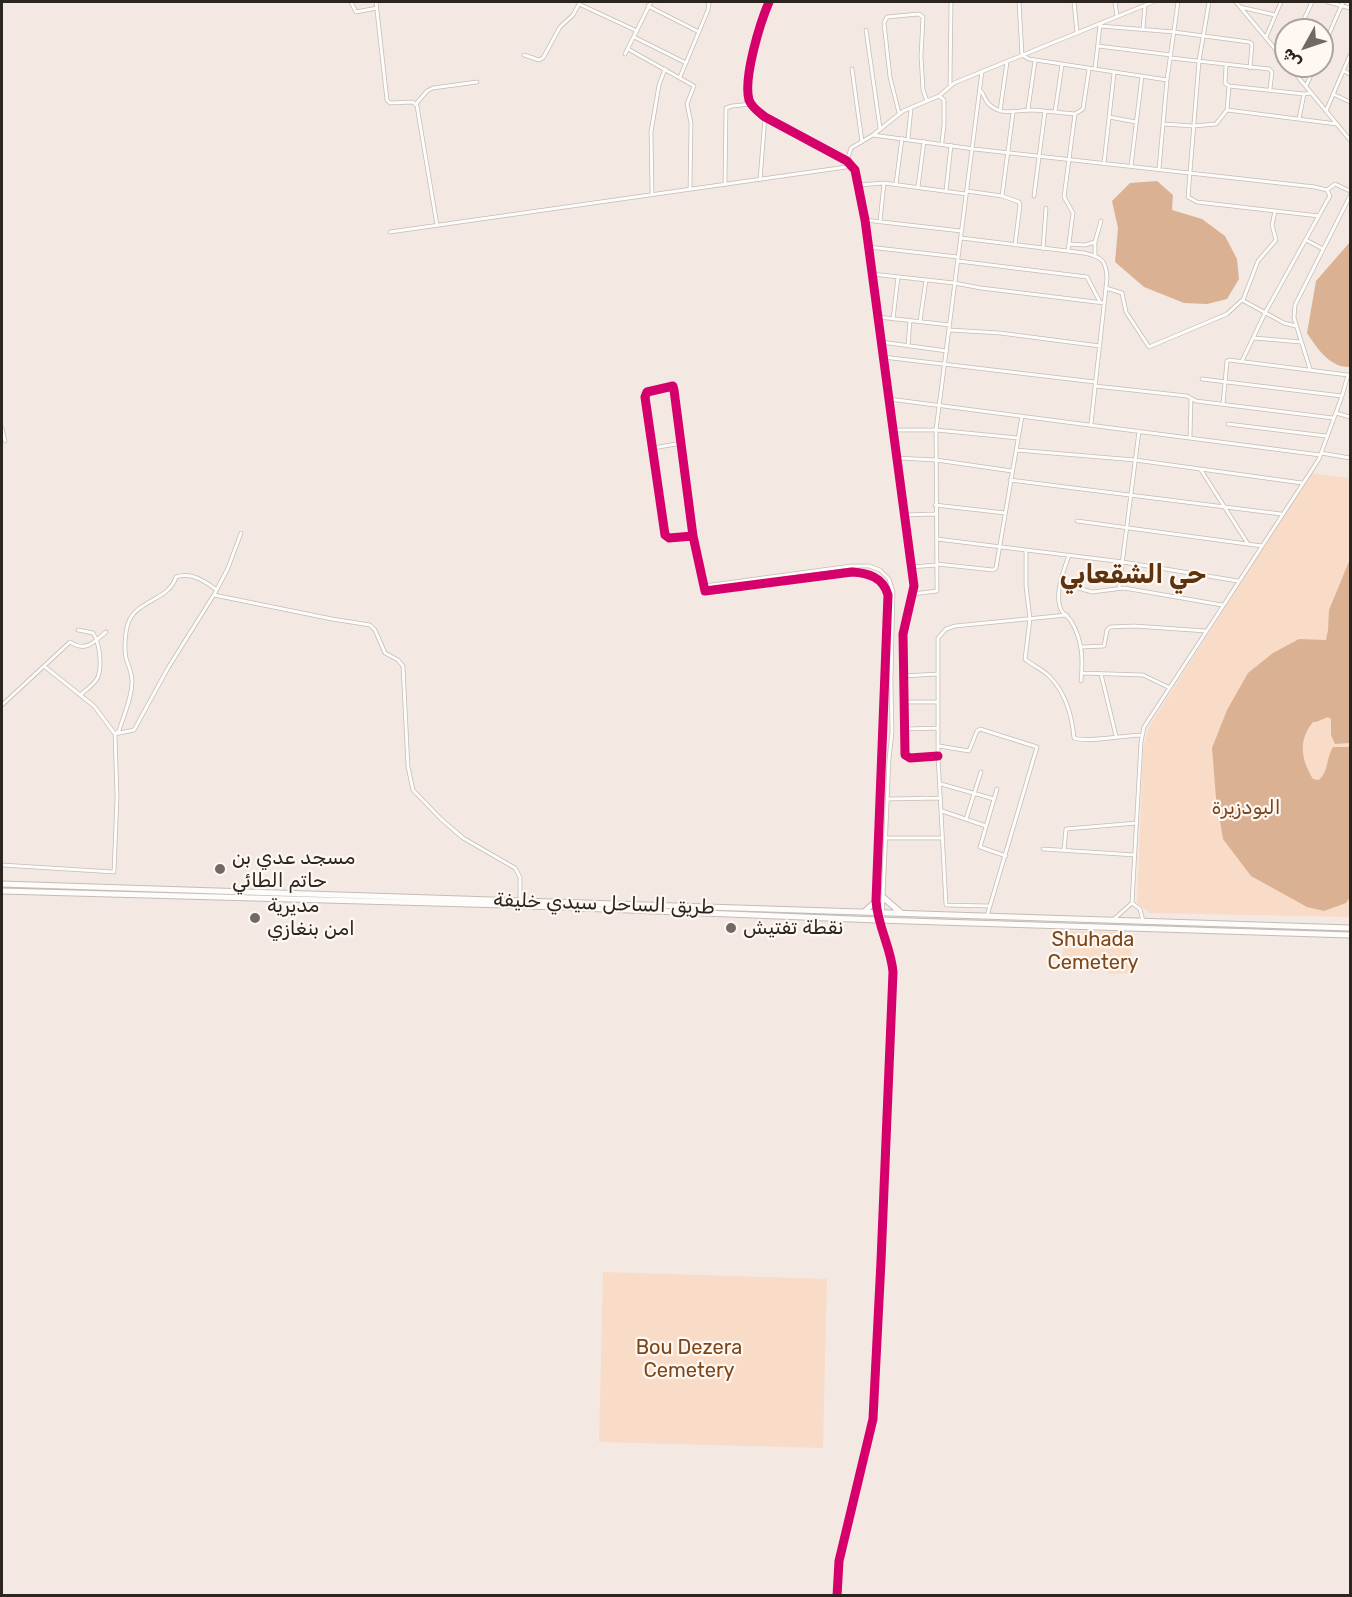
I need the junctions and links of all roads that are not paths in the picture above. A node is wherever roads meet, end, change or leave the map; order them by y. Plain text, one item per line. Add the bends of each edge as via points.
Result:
1 (351, 2) edge
2 (376, 2) edge
3 (651, 2) edge
4 (709, 2) edge
5 (769, 2) edge
6 (951, 2) edge
7 (1019, 2) edge
8 (1074, 2) edge
9 (1115, 2) edge
10 (1153, 2) edge
11 (1178, 2) edge
12 (1209, 2) edge
13 (1236, 2) edge
14 (1281, 2) edge
15 (1311, 2) edge
16 (1328, 2) edge
17 (1342, 3) edge
18 (1143, 4) edge
19 (648, 6) junction
20 (1240, 6) junction
21 (377, 8) junction
22 (1350, 8) edge
23 (1275, 15) junction
24 (1117, 16) junction
25 (1304, 18) edge
26 (1334, 22) edge
27 (1100, 24) junction
28 (1143, 29) junction
29 (866, 30) dead end
30 (637, 31) junction
31 (699, 32) junction
32 (1174, 32) junction
33 (1077, 33) junction
34 (1202, 36) junction
35 (634, 37) junction
36 (1266, 37) junction
37 (1098, 46) junction
38 (1274, 47) edge
39 (628, 49) junction
40 (625, 54) dead end
41 (524, 55) dead end
42 (1022, 55) junction
43 (1350, 55) edge
44 (1171, 56) junction
45 (1035, 61) junction
46 (1198, 61) junction
47 (1006, 62) junction
48 (686, 63) junction
49 (1062, 65) junction
50 (1226, 65) junction
51 (1250, 68) junction
52 (665, 69) junction
53 (852, 69) dead end
54 (1089, 69) junction
55 (1095, 70) junction
56 (982, 71) junction
57 (1344, 71) junction
58 (672, 72) junction
59 (1114, 73) junction
60 (1350, 74) edge
61 (663, 76) junction
62 (1142, 76) junction
63 (680, 77) junction
64 (1299, 78) edge
65 (1310, 78) edge
66 (1167, 80) junction
67 (477, 82) dead end
68 (950, 86) junction
69 (1229, 86) junction
70 (1306, 86) junction
71 (980, 90) junction
72 (1270, 90) junction
73 (1311, 93) junction
74 (1304, 94) junction
75 (1333, 94) junction
76 (939, 96) junction
77 (927, 100) junction
78 (1350, 102) edge
79 (416, 104) junction
80 (752, 104) junction
81 (911, 107) junction
82 (1028, 110) junction
83 (1227, 110) junction
84 (1000, 111) junction
85 (1045, 111) junction
86 (1326, 111) junction
87 (1055, 112) junction
88 (899, 113) junction
89 (1013, 113) junction
90 (1075, 114) junction
91 (765, 117) junction
92 (1109, 117) junction
93 (1299, 119) junction
94 (1136, 122) junction
95 (1164, 124) junction
96 (1337, 124) junction
97 (1193, 126) junction
98 (880, 128) junction
99 (873, 135) junction
100 (902, 138) junction
101 (908, 139) junction
102 (1350, 140) edge
103 (924, 141) junction
104 (862, 142) junction
105 (942, 143) junction
106 (951, 145) junction
107 (974, 148) junction
108 (1008, 152) junction
109 (1039, 155) junction
110 (1070, 159) junction
111 (847, 161) junction
112 (1104, 163) junction
113 (853, 166) junction
114 (1131, 166) junction
115 (1159, 169) junction
116 (1189, 173) junction
117 (760, 180) junction
118 (884, 183) junction
119 (896, 184) junction
120 (725, 185) junction
121 (859, 185) junction
122 (918, 187) junction
123 (690, 189) junction
124 (1327, 190) junction
125 (946, 191) junction
126 (1350, 191) edge
127 (966, 192) junction
128 (652, 195) junction
129 (1002, 196) junction
130 (1034, 196) dead end
131 (1350, 196) edge
132 (1046, 208) dead end
133 (1275, 211) junction
134 (1319, 216) junction
135 (864, 220) junction
136 (880, 221) junction
137 (1101, 221) dead end
138 (437, 225) junction
139 (962, 231) junction
140 (390, 232) dead end
141 (961, 237) junction
142 (1306, 240) junction
143 (1095, 242) junction
144 (1069, 244) junction
145 (1015, 245) junction
146 (868, 247) junction
147 (1042, 249) junction
148 (1323, 249) junction
149 (1068, 251) junction
150 (1095, 255) junction
151 (958, 259) junction
152 (872, 274) junction
153 (898, 276) junction
154 (926, 280) junction
155 (954, 283) junction
156 (1106, 288) junction
157 (1243, 300) junction
158 (1102, 303) junction
159 (1265, 313) junction
160 (878, 317) junction
161 (893, 319) junction
162 (910, 320) junction
163 (921, 321) junction
164 (1296, 326) junction
165 (950, 327) junction
166 (1254, 338) junction
167 (881, 342) junction
168 (1301, 342) junction
169 (908, 346) junction
170 (1100, 346) junction
171 (947, 351) junction
172 (883, 357) junction
173 (1242, 361) junction
174 (945, 365) junction
175 (1310, 369) junction
176 (1349, 376) edge
177 (1202, 379) dead end
178 (1226, 382) junction
179 (1095, 384) junction
180 (1342, 396) junction
181 (889, 399) junction
182 (1191, 399) junction
183 (1223, 404) junction
184 (939, 406) junction
185 (1336, 413) junction
186 (1022, 416) junction
187 (1350, 417) edge
188 (1334, 418) junction
189 (1091, 424) junction
190 (1228, 424) dead end
191 (2, 428) edge
192 (893, 430) junction
193 (936, 430) junction
194 (1139, 430) junction
195 (1326, 436) junction
196 (1190, 437) junction
197 (1018, 438) junction
198 (5, 441) dead end
199 (682, 444) junction
200 (653, 448) junction
201 (1016, 450) junction
202 (1320, 454) junction
203 (897, 458) junction
204 (1350, 458) edge
205 (936, 460) junction
206 (1135, 460) junction
207 (1202, 470) junction
208 (1012, 471) junction
209 (1010, 480) junction
210 (1302, 483) junction
211 (1131, 495) junction
212 (935, 505) junction
213 (1225, 507) junction
214 (1005, 513) junction
215 (935, 514) junction
216 (1281, 514) junction
217 (904, 515) junction
218 (1077, 521) dead end
219 (1126, 527) junction
220 (241, 533) dead end
221 (693, 536) junction
222 (936, 539) junction
223 (1248, 544) junction
224 (1262, 546) junction
225 (1000, 547) junction
226 (1026, 550) junction
227 (1069, 555) junction
228 (1123, 562) junction
229 (936, 565) junction
230 (851, 566) junction
231 (911, 567) junction
232 (852, 572) junction
233 (1238, 580) junction
234 (1061, 583) junction
235 (704, 586) junction
236 (1119, 588) junction
237 (217, 590) junction
238 (913, 594) junction
239 (214, 595) junction
240 (1222, 605) junction
241 (1067, 615) junction
242 (1030, 619) junction
243 (78, 630) dead end
244 (1206, 631) junction
245 (106, 632) dead end
246 (96, 641) junction
247 (1082, 647) junction
248 (44, 666) junction
249 (1082, 673) junction
250 (938, 674) junction
251 (1101, 674) junction
252 (904, 676) junction
253 (1081, 681) dead end
254 (1168, 687) junction
255 (80, 695) junction
256 (905, 702) junction
257 (938, 702) junction
258 (2, 705) edge
259 (891, 706) junction
260 (885, 707) junction
261 (938, 728) junction
262 (906, 729) junction
263 (115, 734) junction
264 (1142, 735) junction
265 (1116, 736) junction
266 (939, 746) junction
267 (883, 748) junction
268 (890, 749) junction
269 (938, 756) junction
270 (981, 772) dead end
271 (940, 784) junction
272 (997, 789) dead end
273 (974, 793) junction
274 (941, 798) junction
275 (994, 799) junction
276 (888, 800) junction
277 (941, 811) junction
278 (966, 819) junction
279 (1137, 823) junction
280 (986, 826) junction
281 (885, 838) junction
282 (943, 838) junction
283 (1043, 849) dead end
284 (1064, 850) junction
285 (1135, 855) junction
286 (1006, 856) junction
287 (2, 865) edge
288 (2, 884) edge
289 (2, 891) edge
290 (884, 898) junction
291 (520, 900) junction
292 (876, 902) junction
293 (1132, 903) junction
294 (946, 905) junction
295 (990, 906) junction
296 (863, 912) junction
297 (880, 912) junction
298 (902, 913) junction
299 (946, 915) junction
300 (986, 916) junction
301 (1111, 921) junction
302 (1143, 921) junction
303 (880, 922) junction
304 (1350, 928) edge
305 (1350, 934) edge
306 (837, 1596) edge

1 - 21 street via 357,12
2 - 21 street
3 - 19 street
4 - 31 street
5 - 80 street via 759,26 750,75 748,91
6 - 68 street
7 - 42 street
8 - 33 street
9 - 24 street
10 - 18 street
11 - 32 street
12 - 34 street
13 - 20 street
14 - 23 street
15 - 25 street
16 - 17 street
17 - 22 street
17 - 26 street
18 - 24 street
18 - 28 street
19 - 30 street
19 - 31 street
20 - 23 street
20 - 36 street
21 - 79 street via 387,100
23 - 36 street
24 - 27 street
27 - 28 street
27 - 33 street
27 - 37 street
28 - 32 street
29 - 98 street
30 - 35 street
30 - 41 street via 579,4 560,27 543,58
31 - 48 street
32 - 34 street
32 - 44 street
33 - 42 street
34 - 46 street
34 - 51 street via 1251,43
35 - 39 street
35 - 48 street
36 - 38 street
37 - 44 street
37 - 55 street
39 - 40 street
39 - 52 street
42 - 45 street
42 - 47 street
43 - 57 street
44 - 46 street
44 - 66 street
45 - 49 street
45 - 82 street
46 - 50 street
46 - 97 street
47 - 56 street
47 - 84 street
48 - 63 street
49 - 54 street
49 - 87 street
50 - 51 street
50 - 69 street via 1225,83
51 - 72 street via 1271,71
52 - 58 street
52 - 61 street
53 - 104 street
54 - 55 street
54 - 90 street via 1083,109
55 - 59 street
56 - 68 street
56 - 71 street
57 - 60 street
57 - 75 street
58 - 61 street
58 - 63 street
59 - 62 street
59 - 92 street
61 - 128 street via 651,132
62 - 66 street
62 - 94 street
63 - 123 street via 694,86 687,105 691,123
64 - 70 street
65 - 70 street
66 - 95 street
67 - 79 street via 433,88
68 - 76 street
69 - 72 street
69 - 83 street
70 - 73 street
71 - 84 street via 988,104
71 - 107 street
72 - 74 street
73 - 74 street
73 - 86 street
74 - 93 street
75 - 78 street
75 - 86 street
76 - 77 street
76 - 105 street via 944,100
77 - 81 street
77 - 88 street via 921,56 923,17 887,17 884,23 889,68
79 - 138 street
80 - 91 street
80 - 120 street via 726,108
81 - 88 street
81 - 101 street
82 - 85 street
82 - 89 street
83 - 93 street
83 - 97 street via 1216,124
84 - 89 street
85 - 87 street
85 - 109 street
86 - 96 street
87 - 90 street
88 - 98 street
89 - 108 street
90 - 110 street
91 - 111 street
91 - 117 street
92 - 94 street
92 - 112 street
93 - 96 street
94 - 114 street
95 - 97 street
95 - 115 street
96 - 102 street
97 - 116 street
98 - 99 street
99 - 100 street
99 - 104 street
100 - 101 street
100 - 119 street
101 - 103 street
103 - 105 street
103 - 122 street
104 - 111 street via 851,148
105 - 106 street
106 - 107 street
106 - 125 street
107 - 108 street
107 - 127 street
108 - 109 street
108 - 129 street
109 - 110 street
109 - 130 street
110 - 112 street
110 - 144 street via 1064,197 1073,213
111 - 113 street
112 - 114 street
113 - 117 street
113 - 121 street
114 - 115 street
115 - 116 street
116 - 124 street
116 - 133 street via 1191,200
117 - 120 street
118 - 119 street
118 - 121 street
118 - 136 street
119 - 122 street
120 - 123 street
121 - 135 street
122 - 125 street
123 - 128 street
124 - 126 street via 1335,184
124 - 134 street via 1330,196
125 - 127 street
127 - 129 street
127 - 139 street
128 - 138 street
129 - 145 street via 1016,199 1020,205
131 - 148 street
132 - 147 street
133 - 134 street
133 - 157 street via 1272,225 1276,240 1257,261
134 - 142 street
135 - 136 street
135 - 146 street
136 - 139 street
137 - 143 street
138 - 140 street
139 - 141 street
141 - 145 street
141 - 151 street
142 - 148 street
142 - 159 street
143 - 144 street
143 - 150 street
144 - 149 street
145 - 147 street
146 - 151 street
146 - 152 street
147 - 149 street
148 - 164 street via 1295,305
149 - 150 street
150 - 156 street via 1106,267
151 - 155 street
151 - 158 street via 1087,277
152 - 153 street
152 - 160 street
153 - 154 street
153 - 161 street
154 - 155 street
154 - 163 street
155 - 158 street
155 - 165 street
156 - 157 street via 1122,294 1126,312 1149,347 1227,314
156 - 158 street
157 - 159 street
158 - 170 street
159 - 164 street
159 - 166 street
160 - 161 street
160 - 167 street
161 - 162 street
162 - 163 street
162 - 169 street
163 - 165 street
164 - 168 street
165 - 170 street
165 - 171 street
166 - 168 street
166 - 173 street
167 - 169 street
167 - 172 street
168 - 175 street
169 - 171 street
170 - 179 street
171 - 174 street
172 - 174 street
172 - 181 street
173 - 175 street
173 - 178 street via 1227,361
174 - 179 street
174 - 184 street
175 - 176 street
176 - 180 street
177 - 178 street
178 - 180 street
178 - 183 street
179 - 182 street
179 - 189 street
180 - 185 street
181 - 184 street
181 - 192 street
182 - 183 street
182 - 196 street
183 - 188 street
184 - 186 street
184 - 193 street
185 - 187 street
185 - 188 street
186 - 189 street
186 - 197 street
188 - 195 street
189 - 194 street
190 - 195 street
191 - 198 street
192 - 193 street
192 - 203 street
193 - 197 street
193 - 205 street
194 - 196 street
194 - 206 street
195 - 202 street
196 - 202 street
197 - 201 street
199 - 200 street
199 - 200 street via 673,386 645,394
199 - 221 street
200 - 221 street via 665,536
201 - 206 street
201 - 208 street
202 - 204 street
202 - 210 street
203 - 205 street
203 - 217 street
205 - 208 street
205 - 212 street
206 - 207 street
206 - 211 street
207 - 210 street
207 - 213 street
208 - 209 street
209 - 211 street
209 - 214 street
210 - 216 street
211 - 213 street
211 - 219 street
212 - 214 street
212 - 215 street
213 - 216 street
213 - 223 street
214 - 225 street
215 - 217 street
215 - 222 street
216 - 224 street
217 - 231 street
218 - 219 street
219 - 223 street
219 - 228 street
220 - 237 street
221 - 235 street
222 - 225 street
222 - 229 street
223 - 224 street
224 - 233 street
225 - 226 street
225 - 229 street via 993,570
226 - 227 street
226 - 242 street
227 - 228 street
227 - 234 street
228 - 233 street
228 - 236 street
229 - 231 street
229 - 238 street via 936,592
230 - 232 street
230 - 235 street
230 - 259 street via 880,570 891,584
231 - 238 street
232 - 235 street via 705,591
232 - 260 street via 877,578 887,591
233 - 240 street
234 - 236 street via 1092,592
234 - 241 street via 1060,608
236 - 240 street
237 - 239 street
237 - 263 street via 184,574 135,612 126,639 132,679 129,701
238 - 252 street via 903,634
239 - 263 street via 136,727
239 - 291 street via 373,627 385,653 403,666 408,767 413,790 463,838 515,868 520,876
240 - 244 street
241 - 242 street
241 - 247 street
242 - 250 street via 946,629 938,638
242 - 265 street via 1025,659 1049,676 1061,692 1070,712 1074,738 1096,740
243 - 246 street via 93,633
244 - 247 street via 1110,627 1104,646
244 - 254 street
245 - 246 street
246 - 248 street via 89,646 70,642
246 - 255 street via 98,677
247 - 249 street
248 - 255 street
248 - 258 street
249 - 251 street
249 - 253 street
250 - 252 street
250 - 257 street
251 - 254 street via 1143,675
251 - 265 street
252 - 256 street
254 - 264 street
255 - 263 street via 94,706
256 - 257 street
256 - 262 street
257 - 261 street
259 - 260 street
259 - 268 street
260 - 267 street
261 - 262 street
261 - 266 street
262 - 269 street via 907,757
263 - 287 street via 114,873
264 - 265 street
264 - 279 street
266 - 269 street
266 - 286 street via 969,751 980,729 1037,747
267 - 268 street
267 - 292 street
268 - 276 street
269 - 271 street
270 - 273 street
271 - 273 street
271 - 274 street
272 - 275 street
273 - 275 street
273 - 278 street
274 - 276 street
274 - 277 street
275 - 280 street
276 - 281 street
277 - 278 street
277 - 282 street
278 - 280 street
279 - 284 street via 1066,829
279 - 285 street
280 - 286 street via 981,849
281 - 282 street
281 - 290 street
282 - 294 street
283 - 284 street
284 - 285 street
285 - 293 street
286 - 295 street
288 - 291 highway, طريق الساحل سيدي خليفة
289 - 303 highway via 505,905
290 - 297 street
290 - 298 highway
291 - 296 highway, طريق الساحل سيدي خليفة
292 - 296 highway
292 - 297 street
293 - 301 street
293 - 302 street via 1140,909
294 - 295 street
294 - 299 street
295 - 300 street
296 - 297 highway, طريق الساحل سيدي خليفة
297 - 298 highway, طريق الساحل سيدي خليفة
297 - 303 street
298 - 299 highway, طريق الساحل سيدي خليفة
299 - 300 highway, طريق الساحل سيدي خليفة
300 - 301 highway, طريق الساحل سيدي خليفة
301 - 302 highway, طريق الساحل سيدي خليفة
302 - 304 highway, طريق الساحل سيدي خليفة
303 - 305 highway
303 - 306 street via 893,972 873,1409 839,1561

